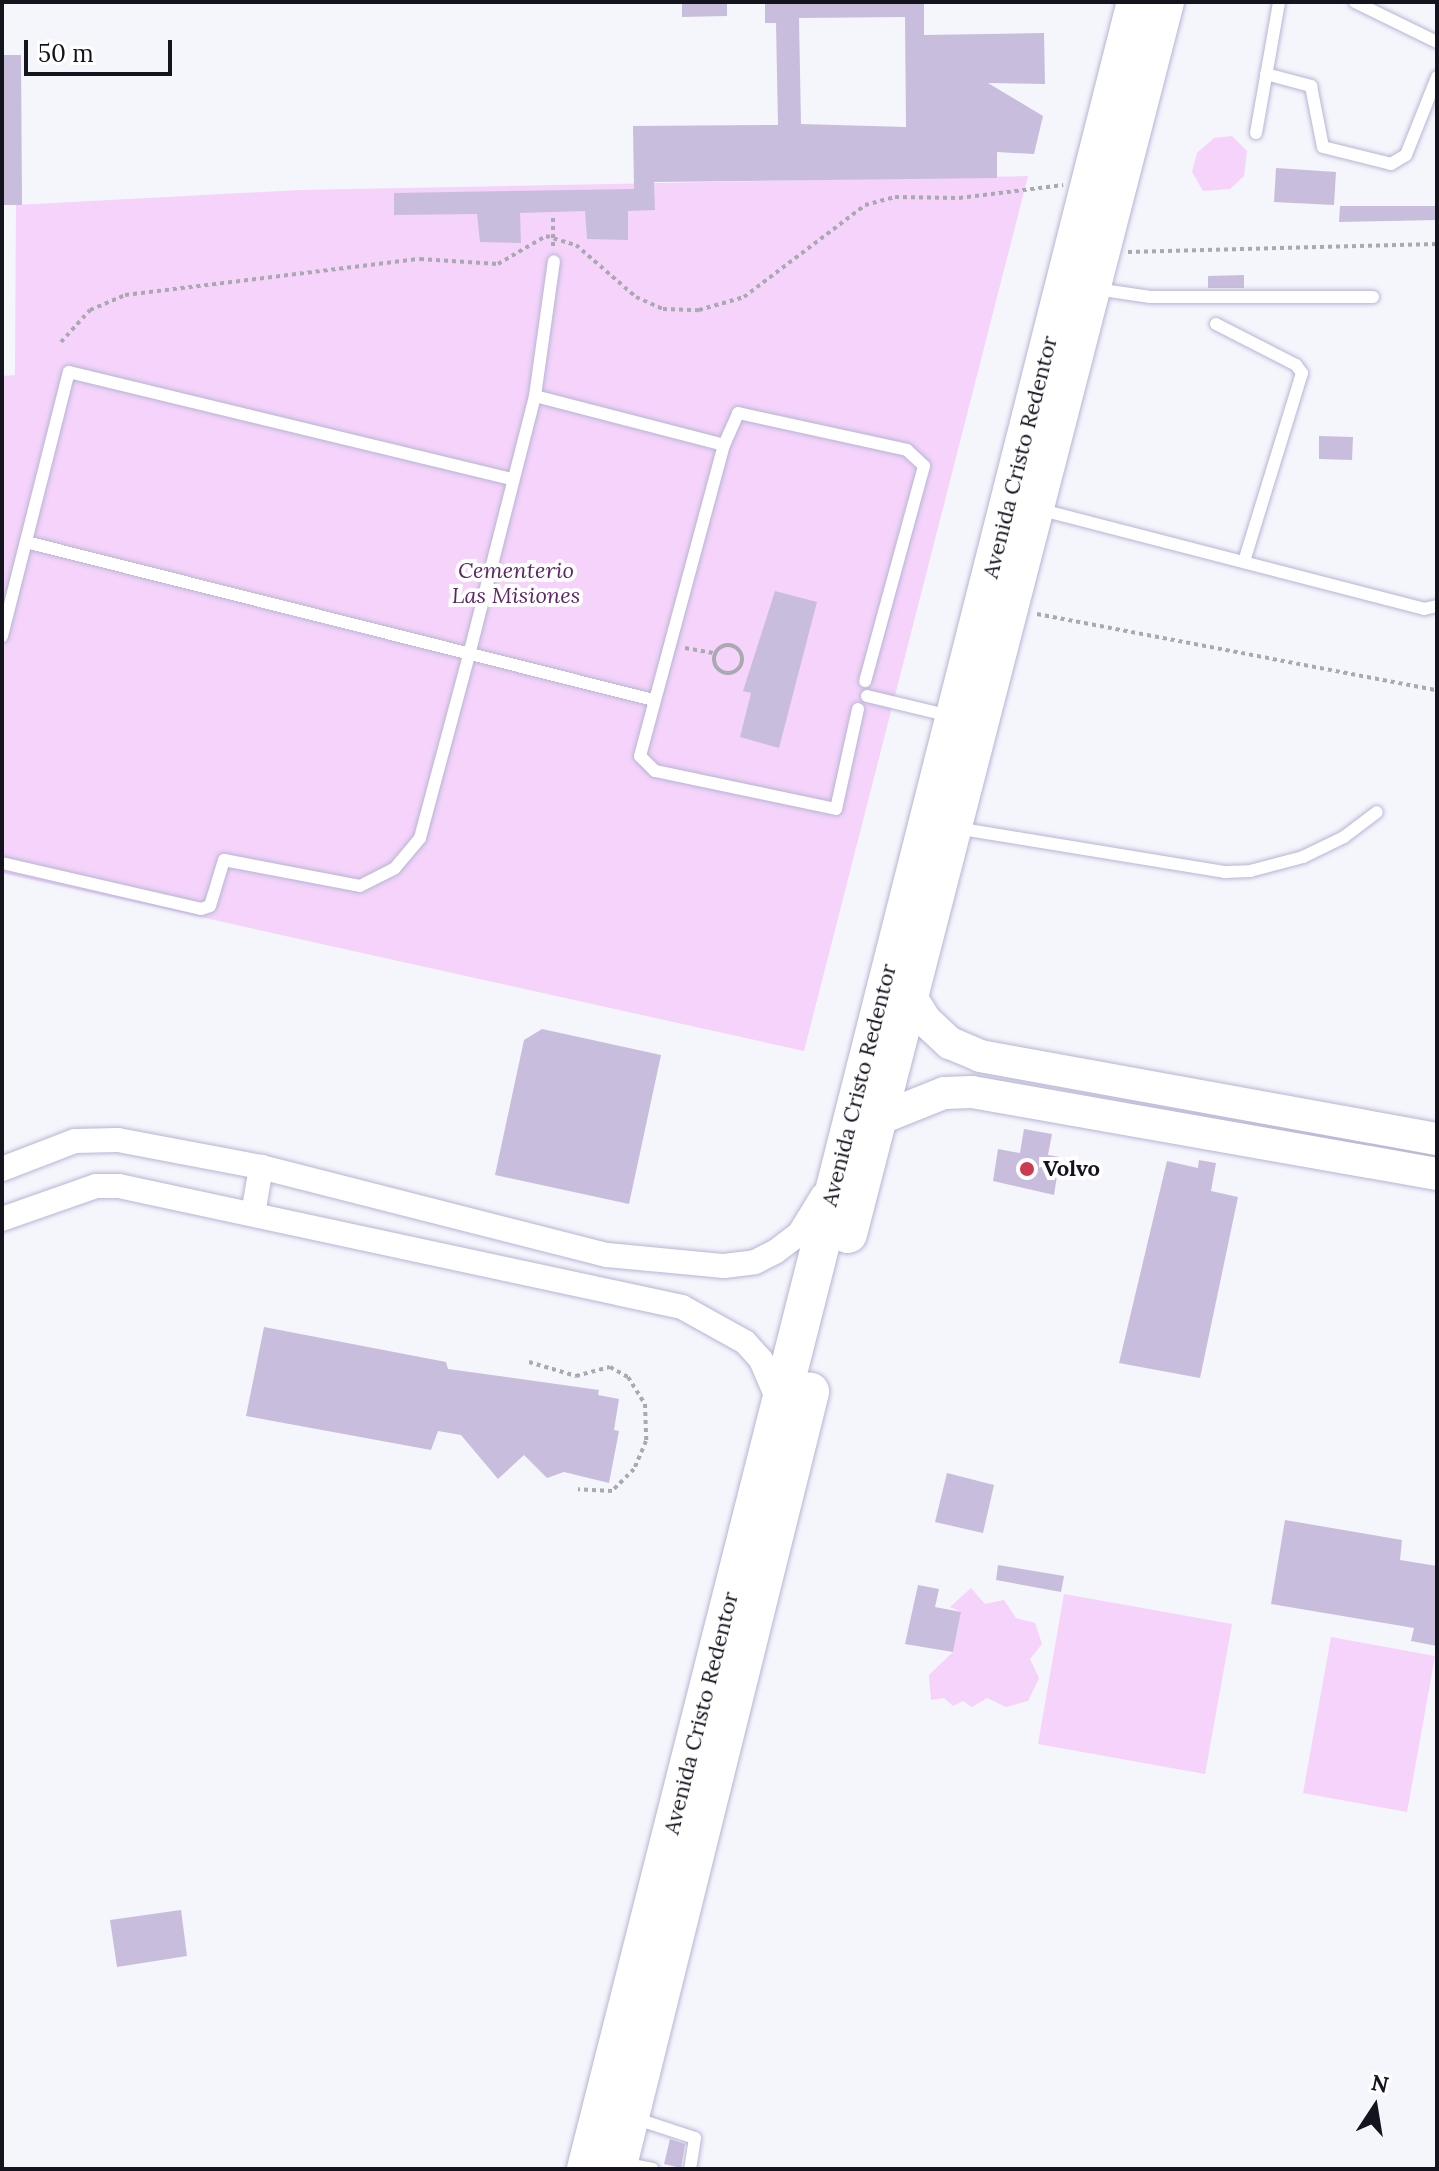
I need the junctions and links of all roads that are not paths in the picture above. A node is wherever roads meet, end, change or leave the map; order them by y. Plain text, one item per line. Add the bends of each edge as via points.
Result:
1 (1136, 2) edge
2 (1165, 2) edge
3 (1279, 2) edge
4 (1355, 2) edge
5 (1437, 42) edge
6 (1266, 74) junction
7 (1437, 77) edge
8 (1256, 133) dead end
9 (554, 261) road end
10 (1097, 271) junction
11 (1373, 297) dead end
12 (1216, 324) dead end
13 (535, 396) junction
14 (724, 445) junction
15 (511, 479) junction
16 (1036, 509) junction
17 (26, 542) junction
18 (1244, 562) junction
19 (1437, 606) edge
20 (2, 636) edge
21 (469, 655) junction
22 (865, 681) dead end
23 (867, 696) dead end
24 (653, 700) junction
25 (858, 709) dead end
26 (953, 716) junction
27 (1377, 812) dead end
28 (953, 827) junction
29 (2, 863) edge
30 (909, 994) junction
31 (980, 1056) junction
32 (972, 1092) junction
33 (879, 1119) junction
34 (1437, 1139) edge
35 (261, 1167) junction
36 (2, 1169) edge
37 (1437, 1174) edge
38 (836, 1177) junction
39 (253, 1214) junction
40 (2, 1219) edge
41 (574, 1247) junction
42 (634, 1260) junction
43 (569, 1281) junction
44 (629, 1295) junction
45 (779, 1406) junction
46 (629, 2117) junction
47 (618, 2167) edge
48 (690, 2169) edge

1 - 26 highway, Avenida Cristo Redentor
2 - 10 highway, Avenida Cristo Redentor
3 - 6 lane
4 - 5 lane
6 - 7 lane via 1311,86 1323,147 1391,164 1406,155
6 - 8 lane
9 - 13 lane
10 - 11 lane via 1150,297
10 - 16 highway, Avenida Cristo Redentor
12 - 18 lane via 1302,373
13 - 14 lane
13 - 15 lane
14 - 22 lane via 732,420 747,411 907,450 924,466
14 - 24 lane
15 - 17 lane via 77,371 64,377
15 - 21 lane
16 - 18 lane
16 - 28 highway, Avenida Cristo Redentor
17 - 20 lane
17 - 21 lane
18 - 19 lane via 1424,609
21 - 24 lane
21 - 29 lane via 420,838 373,884 360,886 231,859 220,864 210,906 201,909
23 - 26 lane
24 - 25 lane via 640,756 645,767 826,811 841,801
26 - 38 highway, Avenida Cristo Redentor
27 - 28 lane via 1344,837 1303,857 1225,872
28 - 30 highway, Avenida Cristo Redentor
30 - 31 main road via 926,1021 950,1043
30 - 33 highway, Avenida Cristo Redentor
31 - 32 main road
31 - 34 main road
32 - 33 main road via 944,1093
32 - 37 main road
33 - 46 highway, Avenida Cristo Redentor
35 - 36 street via 93,1139
35 - 39 street
35 - 41 street
38 - 42 street via 799,1234 755,1262 724,1266
38 - 45 highway, Avenida Cristo Redentor
39 - 40 street via 96,1186
39 - 43 street
41 - 42 street
41 - 43 street via 583,1267
42 - 44 street via 611,1270
43 - 44 street
44 - 45 street via 682,1307 725,1326 761,1360
45 - 47 highway, Avenida Cristo Redentor
46 - 47 highway, Avenida Cristo Redentor
46 - 48 lane via 695,2138

